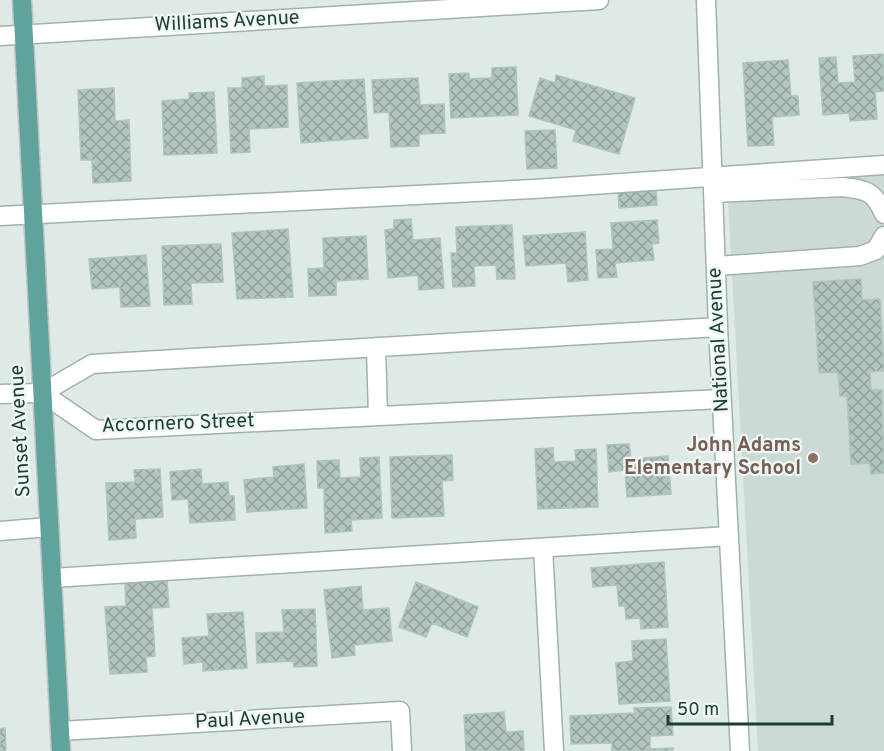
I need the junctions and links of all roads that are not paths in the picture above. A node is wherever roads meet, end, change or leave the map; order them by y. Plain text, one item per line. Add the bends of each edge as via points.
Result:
1 (22, 0) edge
2 (599, 0) edge
3 (706, 0) edge
4 (24, 34) junction
5 (0, 36) edge
6 (884, 165) edge
7 (712, 185) junction
8 (33, 214) junction
9 (884, 214) edge
10 (0, 216) edge
11 (884, 236) edge
12 (716, 266) junction
13 (718, 327) junction
14 (376, 347) junction
15 (42, 393) junction
16 (0, 394) edge
17 (722, 399) junction
18 (378, 416) junction
19 (49, 527) junction
20 (0, 531) edge
21 (729, 536) junction
22 (543, 548) junction
23 (52, 578) junction
24 (60, 731) junction
25 (61, 751) edge
26 (402, 751) edge
27 (554, 751) edge
28 (740, 751) edge

1 - 4 main road, Sunset Avenue
2 - 4 street, Williams Avenue
3 - 7 street, National Avenue
4 - 5 street, Williams Avenue
4 - 8 main road, Sunset Avenue
6 - 7 street
7 - 8 street via 534,189
7 - 9 street via 864,189 877,198
7 - 12 street, National Avenue
8 - 10 street
8 - 15 main road, Sunset Avenue
11 - 12 street via 876,250 860,256
12 - 13 street, National Avenue
13 - 14 street
13 - 17 street, National Avenue
14 - 15 street via 92,364
14 - 18 street
15 - 16 street
15 - 18 street, Accornero Street via 96,430
15 - 19 main road, Sunset Avenue
17 - 18 street, Accornero Street
17 - 21 street, National Avenue
19 - 20 street
19 - 23 main road, Sunset Avenue
21 - 22 street
21 - 28 street, National Avenue
22 - 23 street
22 - 27 street
23 - 24 main road, Sunset Avenue
24 - 25 main road, Sunset Avenue
24 - 26 street, Paul Avenue via 400,711

